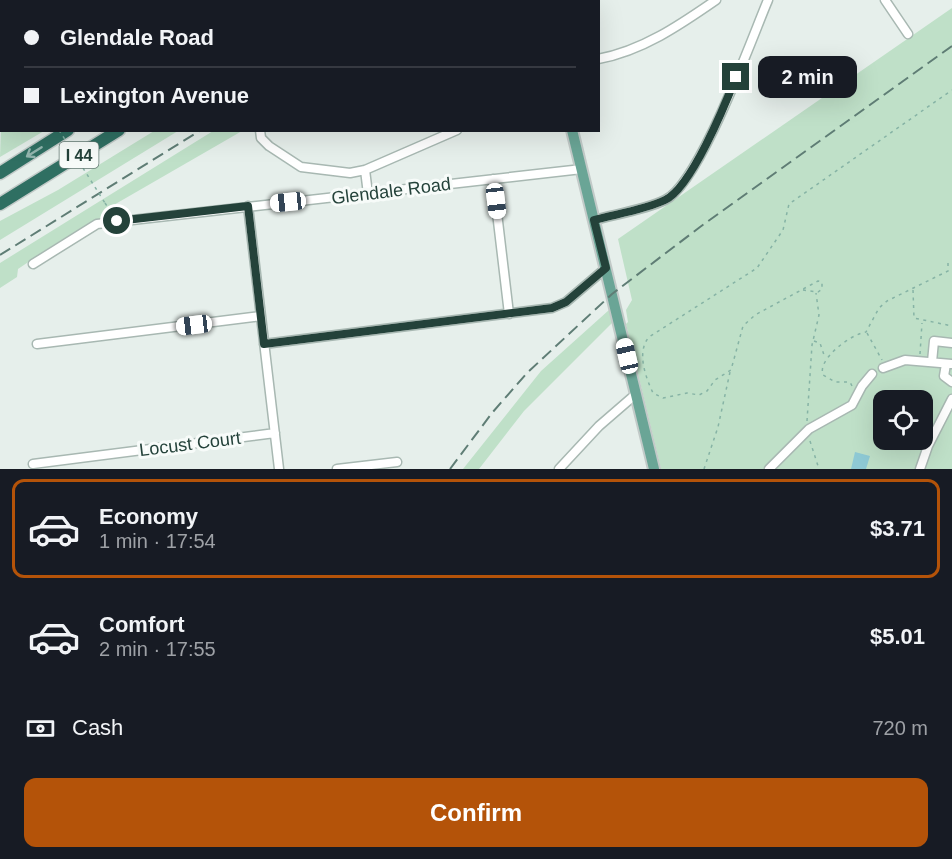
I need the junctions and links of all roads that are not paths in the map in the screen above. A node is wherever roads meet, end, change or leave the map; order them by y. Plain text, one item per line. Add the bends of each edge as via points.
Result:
1 (716, 0) edge
2 (768, 0) edge
3 (885, 0) edge
4 (908, 34) dead end
5 (600, 58) edge
6 (65, 132) edge
7 (116, 132) edge
8 (260, 132) edge
9 (452, 132) edge
10 (573, 132) edge
11 (582, 169) junction
12 (365, 170) junction
13 (0, 173) edge
14 (493, 179) junction
15 (368, 194) junction
16 (0, 204) edge
17 (248, 206) junction
18 (594, 220) junction
19 (33, 264) dead end
20 (606, 268) junction
21 (509, 314) junction
22 (261, 316) junction
23 (952, 343) edge
24 (37, 344) dead end
25 (264, 344) junction
26 (932, 362) junction
27 (949, 364) edge
28 (884, 367) road end
29 (873, 374) dead end
30 (952, 382) edge
31 (636, 394) junction
32 (952, 399) edge
33 (275, 433) junction
34 (397, 462) dead end
35 (33, 464) dead end
36 (279, 469) edge
37 (337, 469) edge
38 (559, 469) edge
39 (654, 469) edge
40 (769, 469) edge
41 (920, 469) edge

1 - 5 street via 677,27
2 - 18 street via 728,96 681,187 666,200
3 - 4 street
6 -> 13 highway, I 44
7 - 16 highway, I 44
8 - 12 street via 269,146 301,167 350,174
9 - 12 street
10 - 11 main road
11 - 14 street, Glendale Road
11 - 18 main road
12 - 15 street
14 - 15 street, Glendale Road
14 - 21 street
15 - 17 street, Glendale Road
17 - 19 street, Glendale Road via 97,224
17 - 22 street
18 - 20 main road
20 - 21 street via 560,305
20 - 31 main road
21 - 25 street
22 - 24 street
22 - 25 street
23 - 26 street via 934,341
25 - 33 street
26 - 27 street
26 - 28 street via 897,362
27 - 30 street via 945,376
29 - 40 street via 852,405 809,429
31 - 38 street
31 - 39 main road
32 - 41 street
33 - 35 street, Locust Court
33 - 36 street
34 - 37 street

